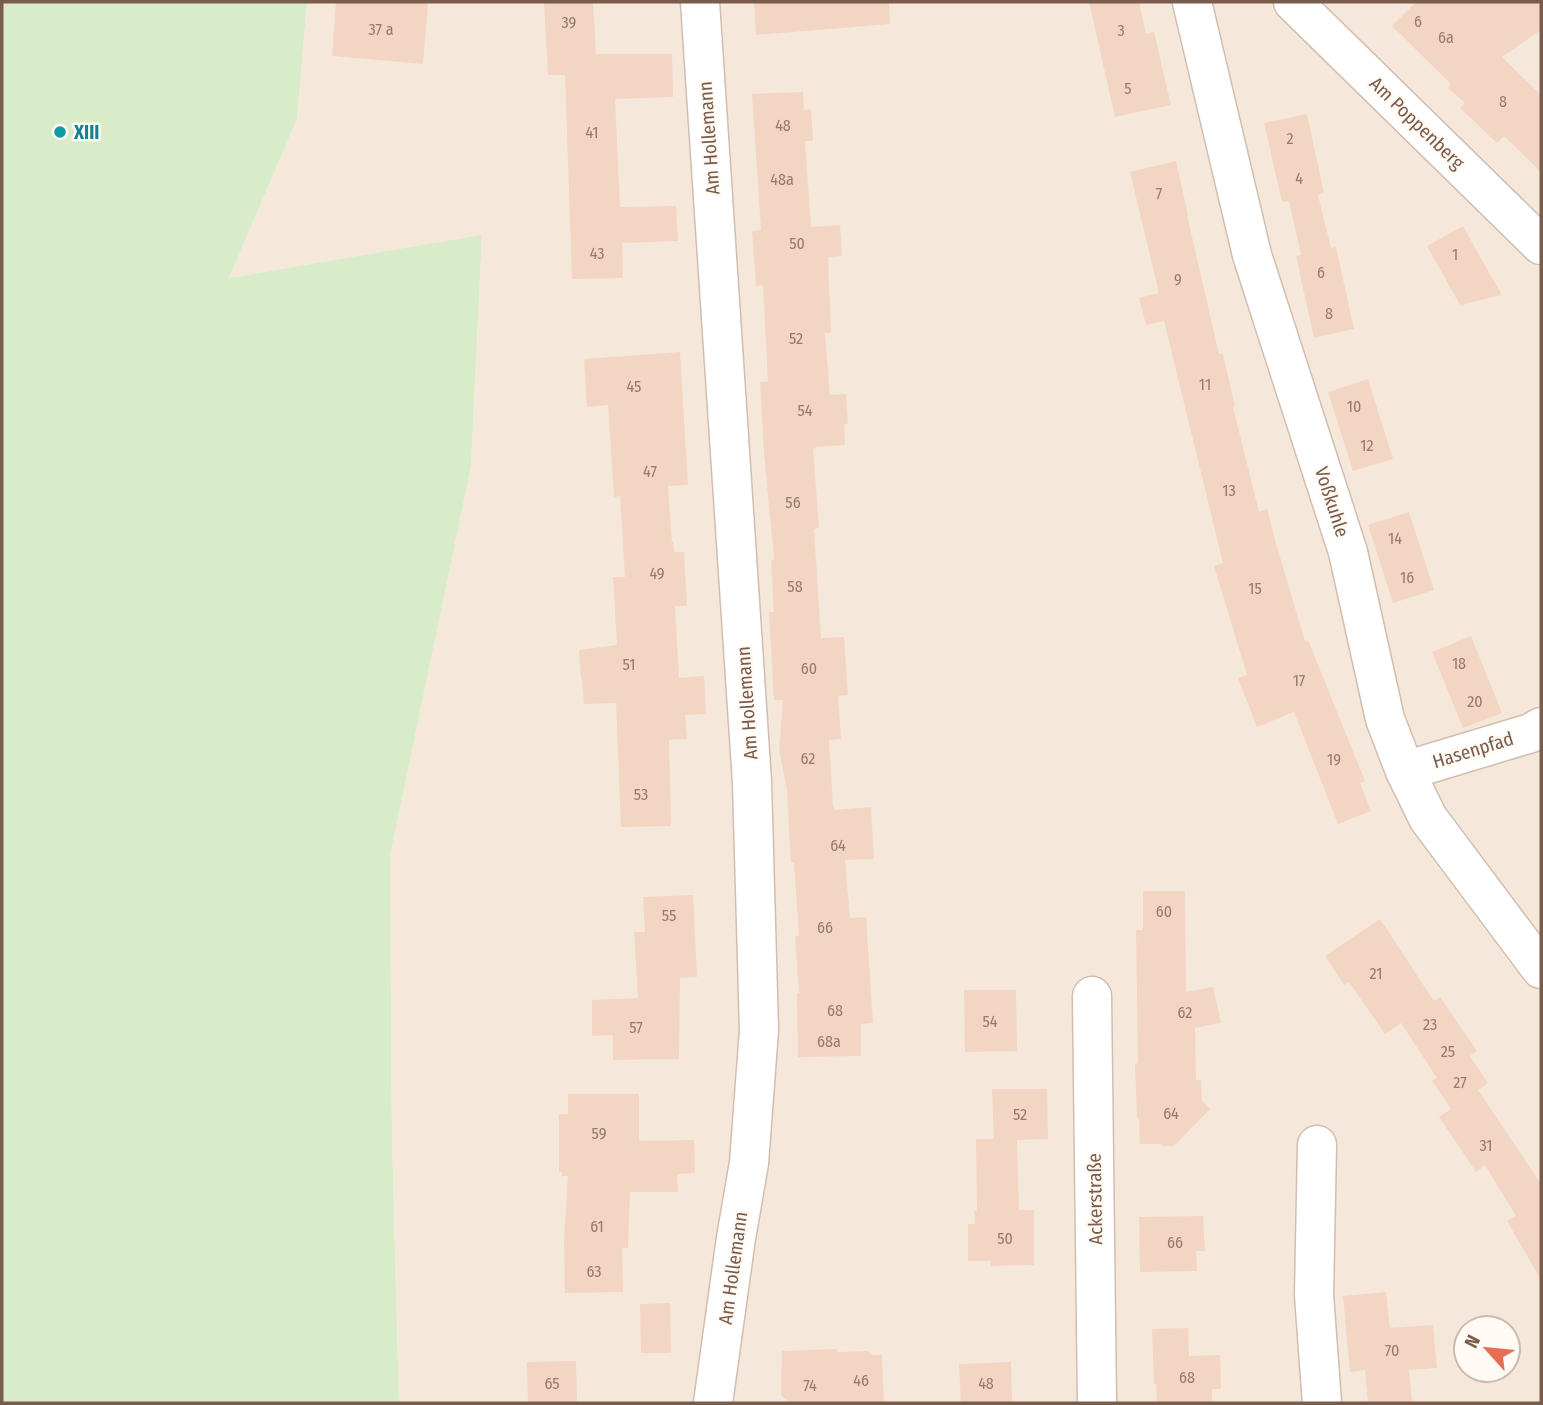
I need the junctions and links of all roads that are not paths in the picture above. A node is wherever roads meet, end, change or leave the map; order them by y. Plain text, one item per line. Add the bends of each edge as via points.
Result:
1 (700, 2) edge
2 (1192, 2) edge
3 (1293, 2) edge
4 (1541, 245) edge
5 (1541, 727) edge
6 (1405, 771) junction
7 (1541, 969) edge
8 (1092, 996) dead end
9 (1317, 1144) dead end
10 (713, 1403) edge
11 (1097, 1403) edge
12 (1322, 1403) edge

1 - 10 street, Am Hollemann via 752,782 759,1030 749,1163
2 - 6 street, Voßkuhle via 1252,255 1348,552 1385,719
3 - 4 street, Am Poppenberg
5 - 6 street, Hasenpfad
6 - 7 street, Voßkuhle via 1428,818
8 - 11 street, Ackerstraße
9 - 12 street via 1314,1295

